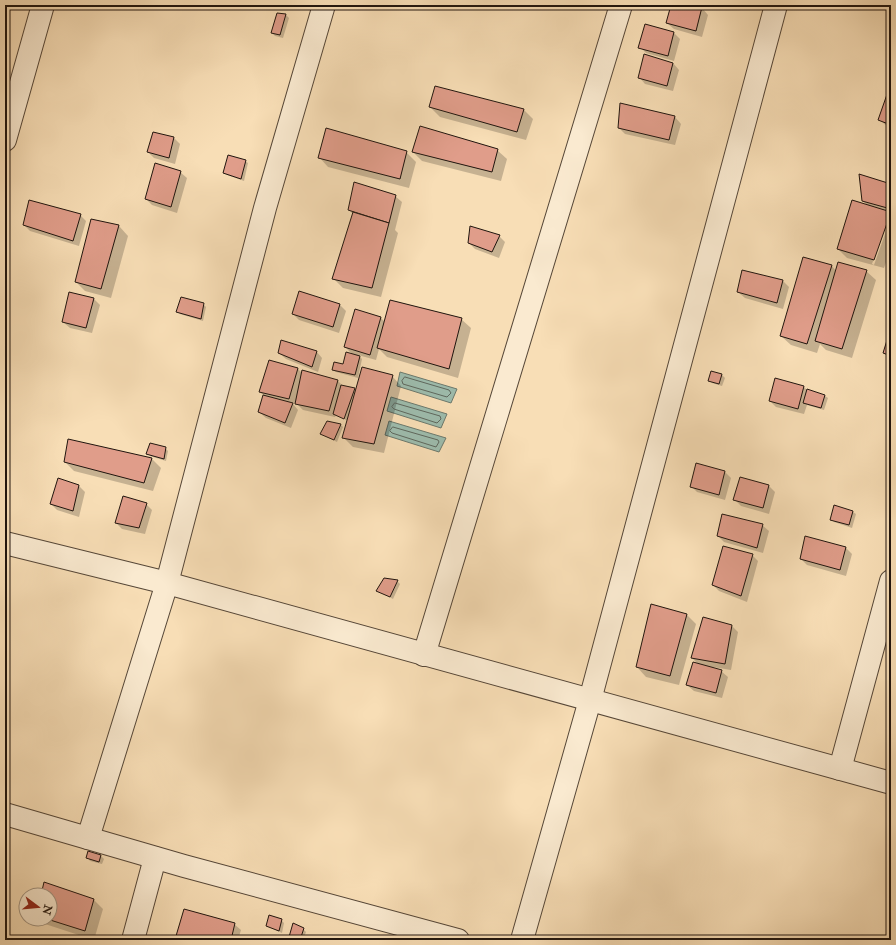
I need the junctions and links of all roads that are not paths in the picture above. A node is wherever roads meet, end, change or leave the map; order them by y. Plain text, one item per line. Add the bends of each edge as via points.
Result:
1 (43, 5) edge
2 (324, 5) edge
3 (621, 5) edge
4 (776, 5) edge
5 (5, 140) edge
6 (5, 543) edge
7 (891, 581) edge
8 (167, 583) junction
9 (424, 655) junction
10 (590, 700) junction
11 (840, 769) junction
12 (891, 783) edge
13 (5, 814) edge
14 (88, 838) junction
15 (155, 858) junction
16 (133, 940) edge
17 (458, 940) edge
18 (522, 940) edge

1 - 5 street
2 - 8 street via 264,208
3 - 9 street
4 - 10 street
6 - 8 street
7 - 11 street
8 - 9 street
8 - 14 street
9 - 10 street
10 - 11 street
10 - 18 street
11 - 12 street
13 - 14 street
14 - 15 street
15 - 16 street
15 - 17 street

